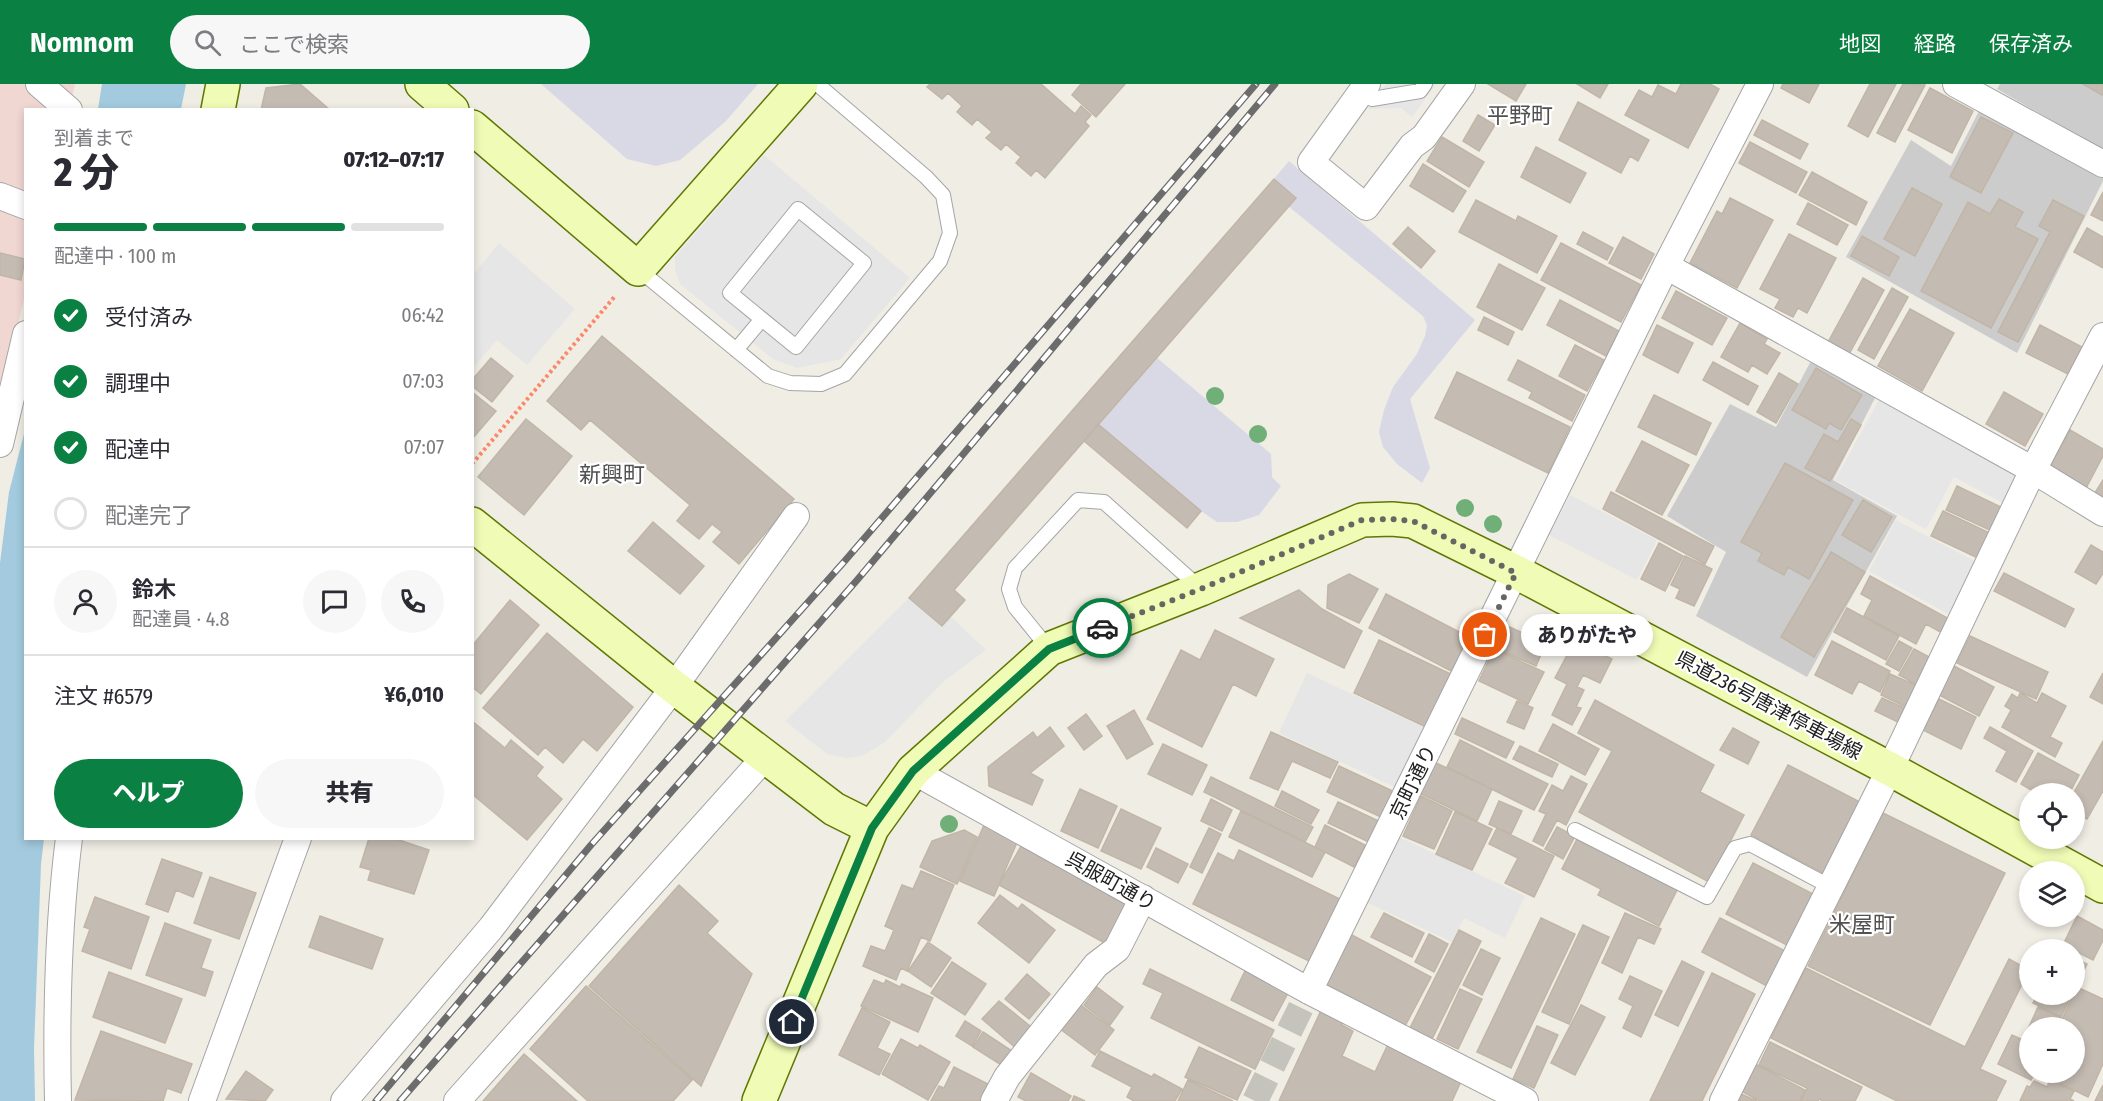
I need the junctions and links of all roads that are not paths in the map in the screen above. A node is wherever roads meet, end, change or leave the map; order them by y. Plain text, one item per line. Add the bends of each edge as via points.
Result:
1 (39, 84) edge
2 (223, 84) edge
3 (423, 84) edge
4 (801, 84) edge
5 (817, 84) edge
6 (1425, 84) edge
7 (1462, 84) edge
8 (1760, 84) edge
9 (1956, 84) edge
10 (1364, 88) edge
11 (67, 108) edge
12 (218, 108) edge
13 (450, 108) edge
14 (474, 129) edge
15 (2103, 164) edge
16 (0, 196) edge
17 (24, 205) edge
18 (1666, 266) junction
19 (638, 269) junction
20 (762, 319) junction
21 (2103, 336) edge
22 (24, 342) edge
23 (736, 350) junction
24 (0, 444) edge
25 (2033, 470) junction
26 (2103, 513) edge
27 (796, 516) dead end
28 (474, 526) edge
29 (1516, 573) junction
30 (1201, 589) junction
31 (1049, 649) junction
32 (674, 687) junction
33 (766, 756) junction
34 (1890, 769) junction
35 (913, 771) junction
36 (872, 828) junction
37 (1575, 830) dead end
38 (69, 840) edge
39 (297, 840) edge
40 (2103, 886) edge
41 (1831, 887) junction
42 (1143, 898) junction
43 (1309, 991) junction
44 (58, 1101) edge
45 (202, 1101) edge
46 (344, 1101) edge
47 (457, 1101) edge
48 (759, 1101) edge
49 (994, 1101) edge
50 (1525, 1101) edge
51 (1723, 1101) edge

1 - 11 street
2 - 12 main road
3 - 13 main road
4 - 19 main road
5 - 23 lane via 926,177 942,195 950,233 940,261 845,374 820,384 790,383 768,376
6 - 10 lane via 1420,91 1372,99
7 - 10 street via 1366,207 1311,162
8 - 18 street, 京町通り
9 - 15 street
14 - 19 main road
16 - 17 street
18 - 25 street
18 - 29 street, 京町通り
19 - 23 lane
20 - 20 lane via 730,293 798,209 864,263 796,347
20 - 23 lane
21 - 25 street
22 - 24 street
25 - 26 street
25 - 34 street
27 - 32 street
28 - 32 main road
29 - 30 main road, 県道236号唐津停車場線 via 1413,521 1362,520
29 - 34 main road, 県道236号唐津停車場線
29 - 43 street, 京町通り
30 - 31 main road, 県道236号唐津停車場線
30 - 31 lane via 1104,502 1078,500 1015,568 1010,589 1015,607
31 - 35 main road, 県道236号唐津停車場線
32 - 33 main road
32 - 46 street via 491,928
33 - 36 main road via 834,809
33 - 47 street
34 - 40 main road, 県道236号唐津停車場線
34 - 41 street
35 - 36 main road, 県道236号唐津停車場線
35 - 42 street, 呉服町通り
36 - 48 main road, 県道236号唐津停車場線
37 - 41 lane via 1707,897 1735,848 1750,844
38 - 44 street via 57,1033
39 - 45 street
41 - 51 street
42 - 43 street, 呉服町通り
42 - 49 street via 1118,949 1096,966 1007,1077
43 - 50 street, 呉服町通り

